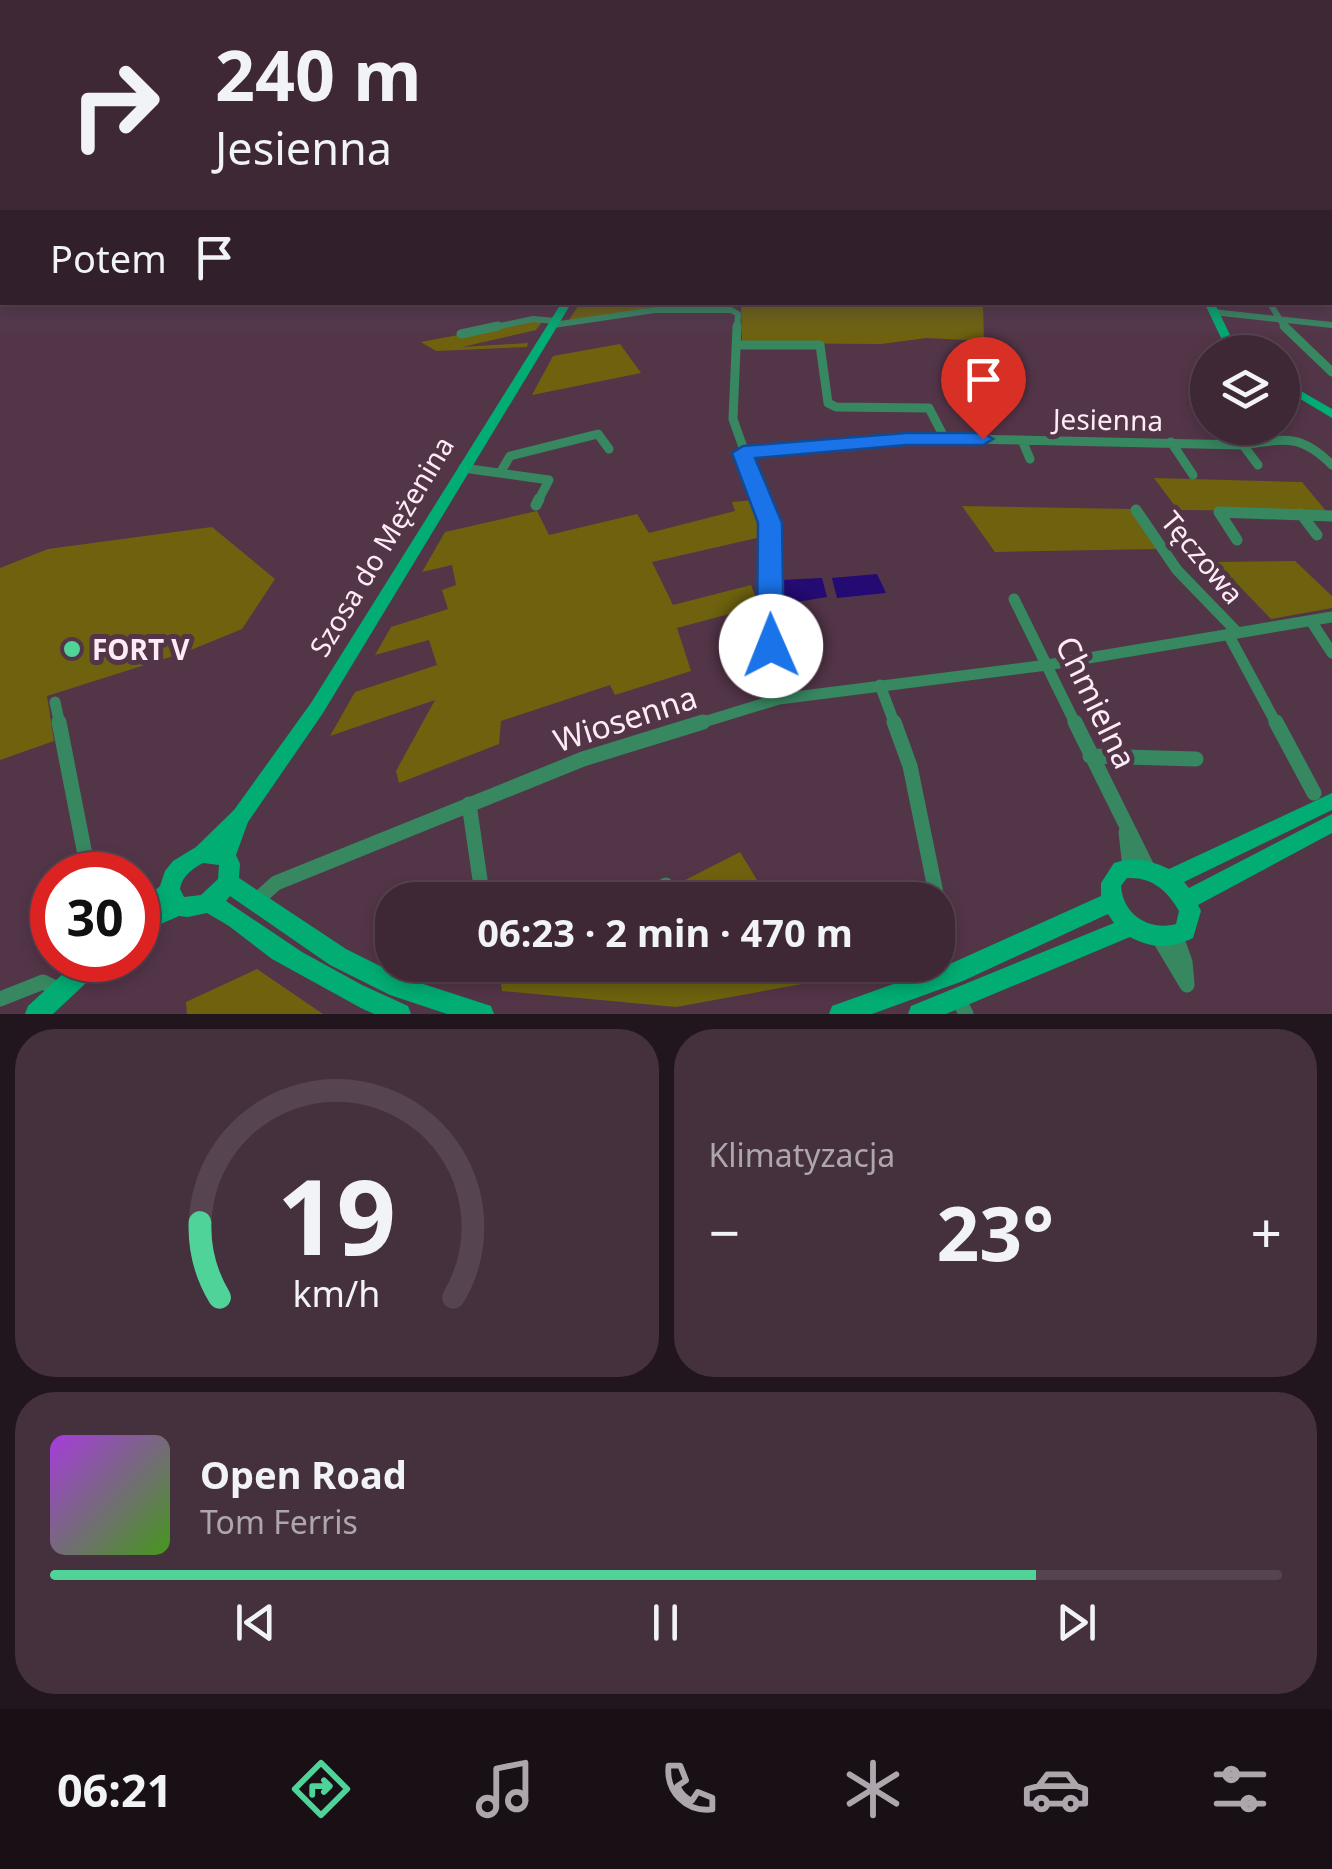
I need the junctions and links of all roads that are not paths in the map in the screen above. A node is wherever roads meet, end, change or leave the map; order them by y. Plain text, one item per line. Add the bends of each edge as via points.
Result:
1 (564, 305) edge
2 (1270, 305) edge
3 (1211, 307) edge
4 (1278, 320) junction
5 (554, 323) junction
6 (1332, 325) edge
7 (462, 334) dead end
8 (1225, 335) edge
9 (738, 345) junction
10 (1332, 372) edge
11 (1300, 395) edge
12 (1332, 414) edge
13 (945, 439) junction
14 (1022, 440) junction
15 (1300, 440) edge
16 (1170, 442) junction
17 (1190, 443) edge
18 (1243, 445) edge
19 (609, 449) dead end
20 (743, 453) junction
21 (1030, 459) dead end
22 (1258, 464) dead end
23 (1332, 465) edge
24 (463, 468) junction
25 (500, 473) junction
26 (1192, 474) dead end
27 (536, 505) dead end
28 (1136, 510) dead end
29 (1301, 514) junction
30 (1332, 516) edge
31 (1316, 535) dead end
32 (1238, 540) dead end
33 (1014, 599) dead end
34 (1332, 617) edge
35 (1310, 621) junction
36 (1233, 633) junction
37 (1332, 653) edge
38 (1046, 665) junction
39 (880, 686) junction
40 (780, 699) junction
41 (55, 702) dead end
42 (1090, 756) junction
43 (1196, 759) dead end
44 (1323, 797) edge
45 (469, 804) junction
46 (1331, 825) edge
47 (84, 852) edge
48 (214, 856) junction
49 (1139, 869) junction
50 (1168, 880) junction
51 (480, 882) edge
52 (934, 882) edge
53 (228, 883) junction
54 (173, 898) junction
55 (256, 900) junction
56 (1186, 900) junction
57 (208, 902) junction
58 (1112, 902) junction
59 (160, 907) edge
60 (1131, 926) junction
61 (338, 958) junction
62 (323, 976) junction
63 (71, 982) edge
64 (61, 991) junction
65 (0, 999) edge
66 (963, 1007) edge
67 (36, 1014) edge
68 (400, 1014) edge
69 (483, 1014) edge
70 (840, 1014) edge
71 (920, 1014) edge

1 - 5 street, Szosa do Mężenina
2 - 4 street
3 - 4 street
3 - 8 street
4 - 6 street
4 - 10 street
5 - 7 street via 533,319
5 - 9 street via 656,310 731,310 738,314
5 - 24 street, Szosa do Mężenina
9 - 13 street via 820,345 828,403 929,408
9 - 20 street via 734,418
11 - 12 street
13 - 14 street, Jesienna
13 - 20 street, Jesienna
14 - 16 street, Jesienna
14 - 21 street
15 - 23 street, Jesienna
16 - 17 street, Jesienna
16 - 26 street
18 - 22 street
19 - 25 street via 598,434 510,456
20 - 40 street via 770,523 772,674
24 - 25 street
24 - 48 street, Szosa do Mężenina via 317,708
25 - 27 street via 549,480
28 - 36 street, Tęczowa via 1176,570
29 - 30 street
29 - 31 street
29 - 32 street via 1219,512
33 - 38 street, Chmielna
34 - 35 street, Wiosenna
35 - 36 street, Wiosenna
35 - 37 street
36 - 38 street, Wiosenna
36 - 44 street, Tęczowa
38 - 39 street, Wiosenna
38 - 42 street, Chmielna
39 - 40 street, Wiosenna
39 - 52 street via 910,766
40 - 45 street, Wiosenna via 613,748
41 - 47 street
42 - 43 street
42 - 49 street, Chmielna
44 - 50 street
45 - 51 street
45 - 55 street, Wiosenna via 276,884
46 - 56 street
48 - 53 street via 230,864
48 - 54 street via 179,868
49 - 50 street
49 - 58 street via 1114,876
50 - 56 street
53 - 55 street
53 - 57 street
54 - 57 street via 192,908
54 - 59 main road
55 - 61 street
56 - 60 street via 1189,922 1168,938
57 - 62 street
58 - 60 street
58 - 70 street
60 - 66 street
61 - 62 street
61 - 69 street via 398,987
62 - 68 street
63 - 64 street
64 - 65 street via 44,982
64 - 67 street
66 - 71 street

